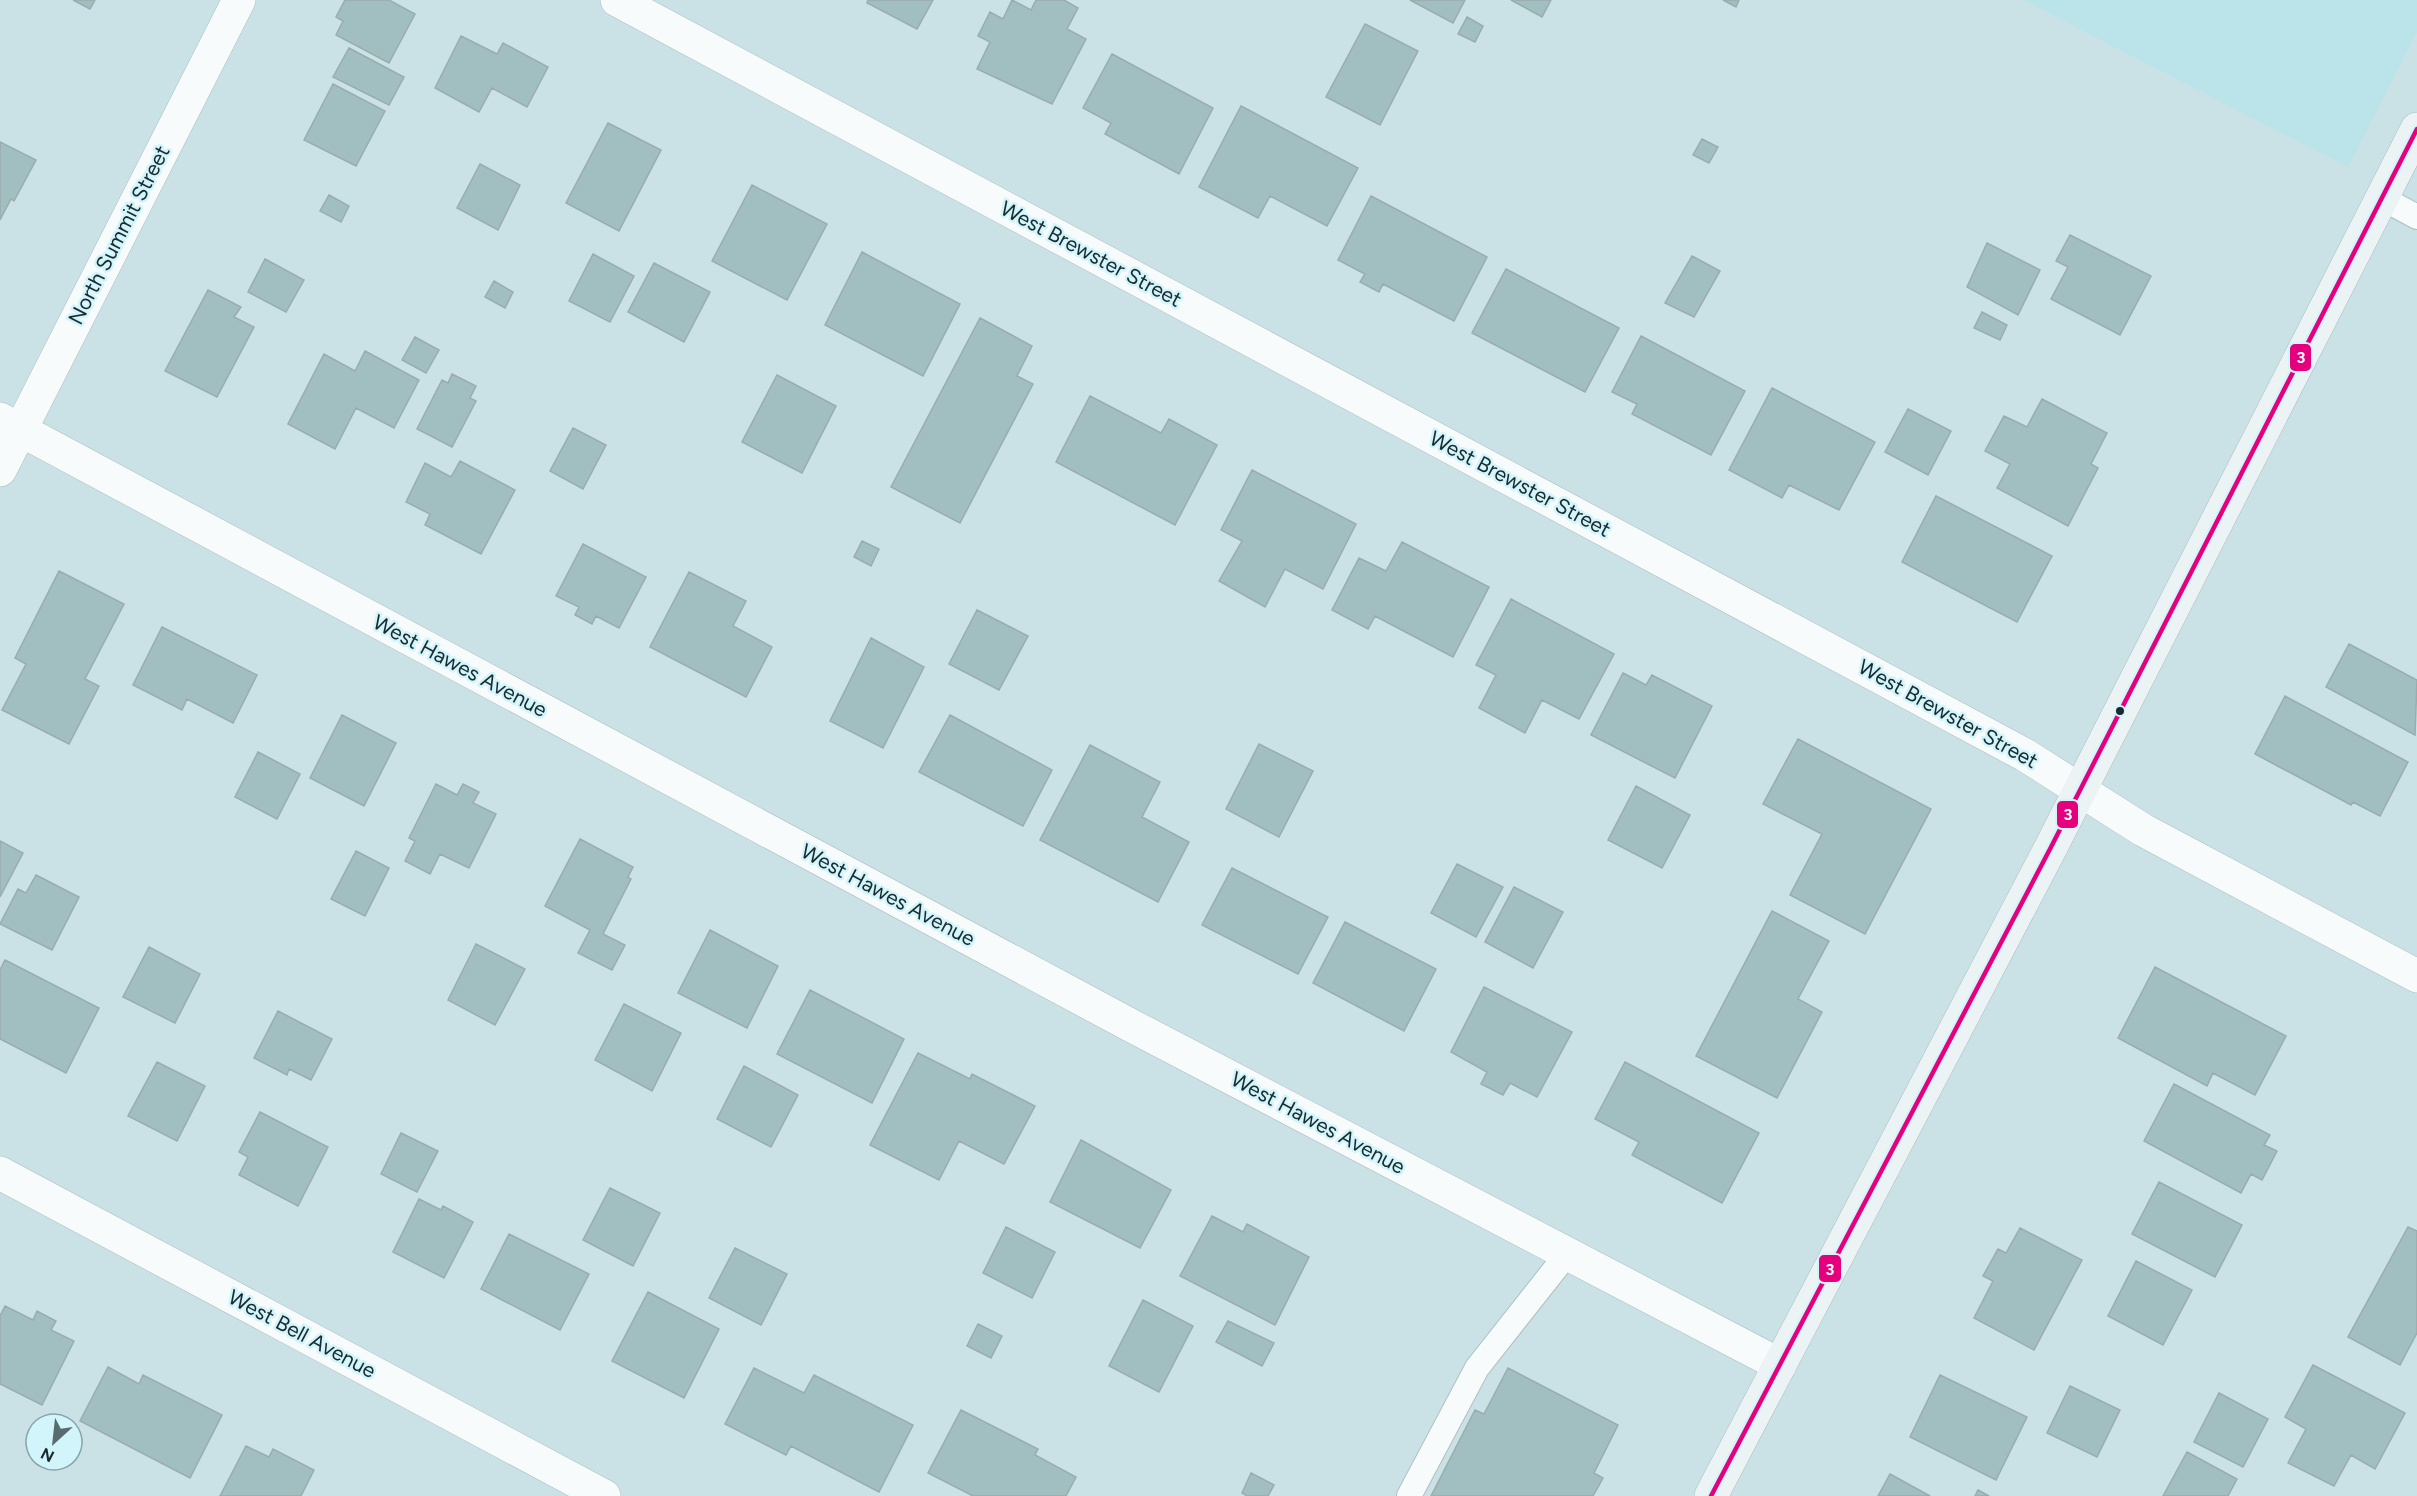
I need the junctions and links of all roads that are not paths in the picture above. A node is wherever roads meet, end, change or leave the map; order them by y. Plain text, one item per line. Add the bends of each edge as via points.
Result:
1 (239, 0) edge
2 (617, 0) edge
3 (2417, 129) edge
4 (2382, 198) junction
5 (2417, 217) edge
6 (10, 424) edge
7 (0, 470) edge
8 (2079, 789) junction
9 (2417, 976) edge
10 (0, 1173) edge
11 (1567, 1254) junction
12 (1780, 1365) junction
13 (604, 1496) edge
14 (1409, 1496) edge
15 (1711, 1496) edge

1 - 6 street, North Summit Street
2 - 8 street, West Brewster Street via 2025,754
3 - 4 main road
4 - 5 lane
4 - 8 main road
6 - 7 street, North Summit Street
6 - 11 street, West Hawes Avenue via 1132,1026
8 - 9 street, West Brewster Street via 2143,830
8 - 12 main road
10 - 13 street, West Bell Avenue
11 - 12 street, West Hawes Avenue
11 - 14 lane via 1477,1368
12 - 15 main road

